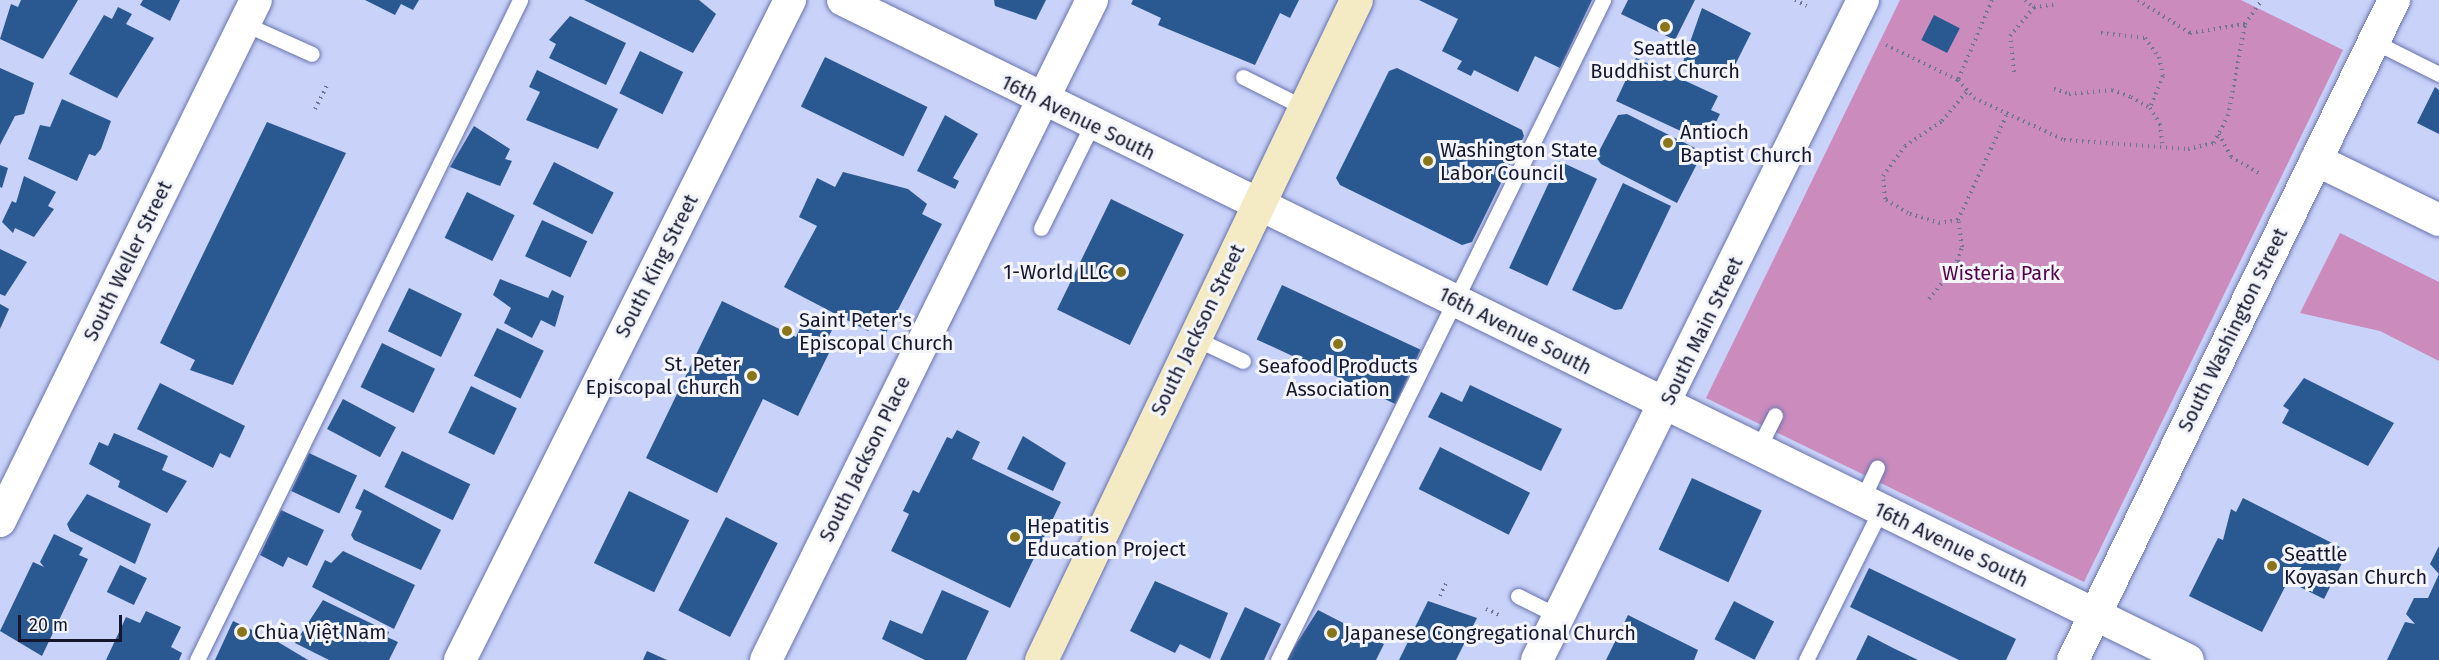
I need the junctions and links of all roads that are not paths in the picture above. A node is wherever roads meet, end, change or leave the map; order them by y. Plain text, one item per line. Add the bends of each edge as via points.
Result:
1 (520, 0) edge
2 (790, 0) edge
3 (843, 0) edge
4 (1092, 0) edge
5 (1356, 0) edge
6 (1603, 0) edge
7 (1863, 0) edge
8 (2394, 0) edge
9 (250, 12) edge
10 (2374, 42) junction
11 (312, 54) dead end
12 (2439, 74) edge
13 (1243, 77) dead end
14 (1042, 101) junction
15 (1305, 108) junction
16 (1092, 125) junction
17 (2316, 160) junction
18 (1258, 206) junction
19 (2439, 220) edge
20 (1041, 228) dead end
21 (1456, 301) junction
22 (1194, 338) junction
23 (1243, 361) dead end
24 (1665, 407) junction
25 (1775, 415) dead end
26 (1757, 451) junction
27 (1877, 468) dead end
28 (1870, 506) junction
29 (0, 521) edge
30 (1518, 596) dead end
31 (2095, 615) junction
32 (1558, 616) junction
33 (197, 660) edge
34 (460, 660) edge
35 (766, 660) edge
36 (1041, 660) edge
37 (1278, 660) edge
38 (1537, 660) edge
39 (1806, 660) edge
40 (2073, 660) edge
41 (2188, 660) edge

1 - 33 lane
2 - 34 street, South King Street
3 - 14 street, 16th Avenue South
4 - 14 street, South Jackson Place
5 - 15 main road, South Jackson Street
6 - 21 lane
7 - 24 street, South Main Street
8 - 10 street, South Washington Street
9 - 11 lane
9 - 29 street, South Weller Street
10 - 12 lane
10 - 17 street, South Washington Street
13 - 15 lane
14 - 16 street, 16th Avenue South
14 - 35 street, South Jackson Place
15 - 18 main road, South Jackson Street
16 - 18 street, 16th Avenue South
16 - 20 lane
17 - 19 street
17 - 31 street, South Washington Street
18 - 21 street, 16th Avenue South
18 - 22 main road, South Jackson Street
21 - 24 street, 16th Avenue South
21 - 37 lane
22 - 23 lane
22 - 36 main road, South Jackson Street
24 - 26 street, 16th Avenue South
24 - 32 street, South Main Street
25 - 26 lane
26 - 28 street, 16th Avenue South
27 - 28 lane
28 - 31 street, 16th Avenue South
28 - 39 lane
30 - 32 lane
31 - 40 street, South Washington Street
31 - 41 street, 16th Avenue South
32 - 38 street, South Main Street

